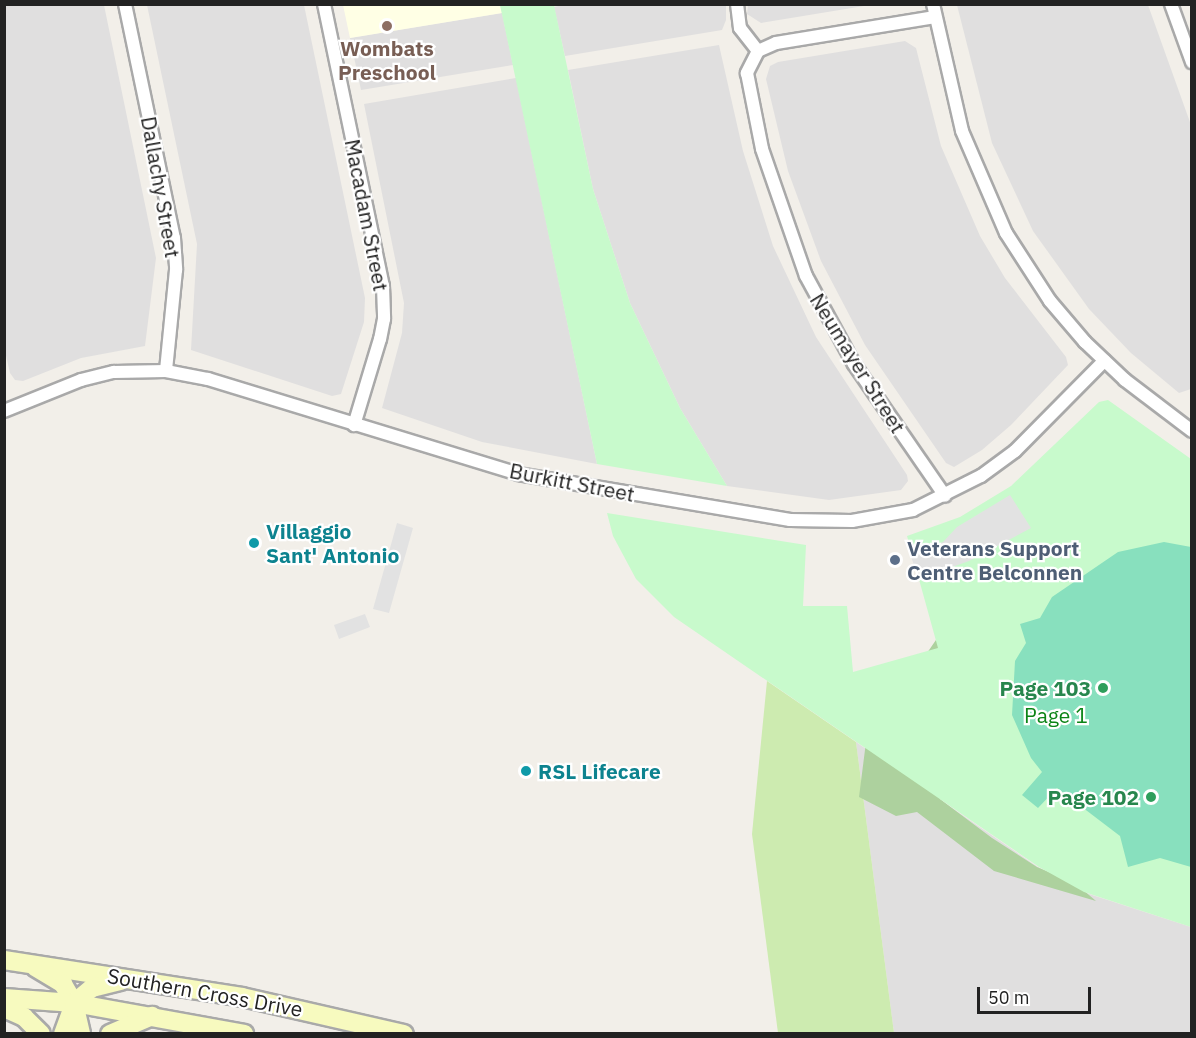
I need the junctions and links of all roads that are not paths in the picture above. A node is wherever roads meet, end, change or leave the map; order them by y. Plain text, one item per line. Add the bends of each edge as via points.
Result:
1 (125, 4) edge
2 (324, 4) edge
3 (737, 4) edge
4 (1171, 4) edge
5 (934, 10) edge
6 (758, 51) junction
7 (1191, 62) edge
8 (1104, 361) junction
9 (166, 371) junction
10 (4, 411) edge
11 (354, 425) junction
12 (1191, 430) edge
13 (945, 496) junction
14 (4, 960) edge
15 (23, 961) junction
16 (156, 981) junction
17 (4, 998) edge
18 (74, 1003) junction
19 (4, 1008) edge
20 (152, 1016) junction
21 (41, 1034) edge
22 (63, 1034) edge
23 (81, 1034) edge
24 (110, 1034) edge
25 (244, 1034) edge
26 (404, 1034) edge

1 - 9 street, Dallachy Street via 174,238 176,270
2 - 11 street, Macadam Street via 383,286 380,339
3 - 6 street via 740,28
4 - 7 street
5 - 6 street via 776,43
5 - 8 street via 962,131 993,208 1050,301
6 - 13 street, Neumayer Street via 750,63 747,84 778,203 807,276 854,364
8 - 12 street
8 - 13 street, Burkitt Street via 1015,451
9 - 10 street, Burkitt Street via 114,372 81,380
9 - 11 street, Burkitt Street via 208,379
11 - 13 street, Burkitt Street via 518,474 825,522 871,520 913,510
14 - 15 main road, Southern Cross Drive
15 - 16 main road, Southern Cross Drive
15 - 18 main road via 63,984
16 - 18 main road via 112,981 92,988
16 - 26 main road, Southern Cross Drive
17 - 18 main road, Southern Cross Drive
18 - 20 main road, Southern Cross Drive
18 - 22 main road
18 - 23 main road
19 - 21 main road via 24,1017
20 - 24 main road
20 - 25 main road, Southern Cross Drive

